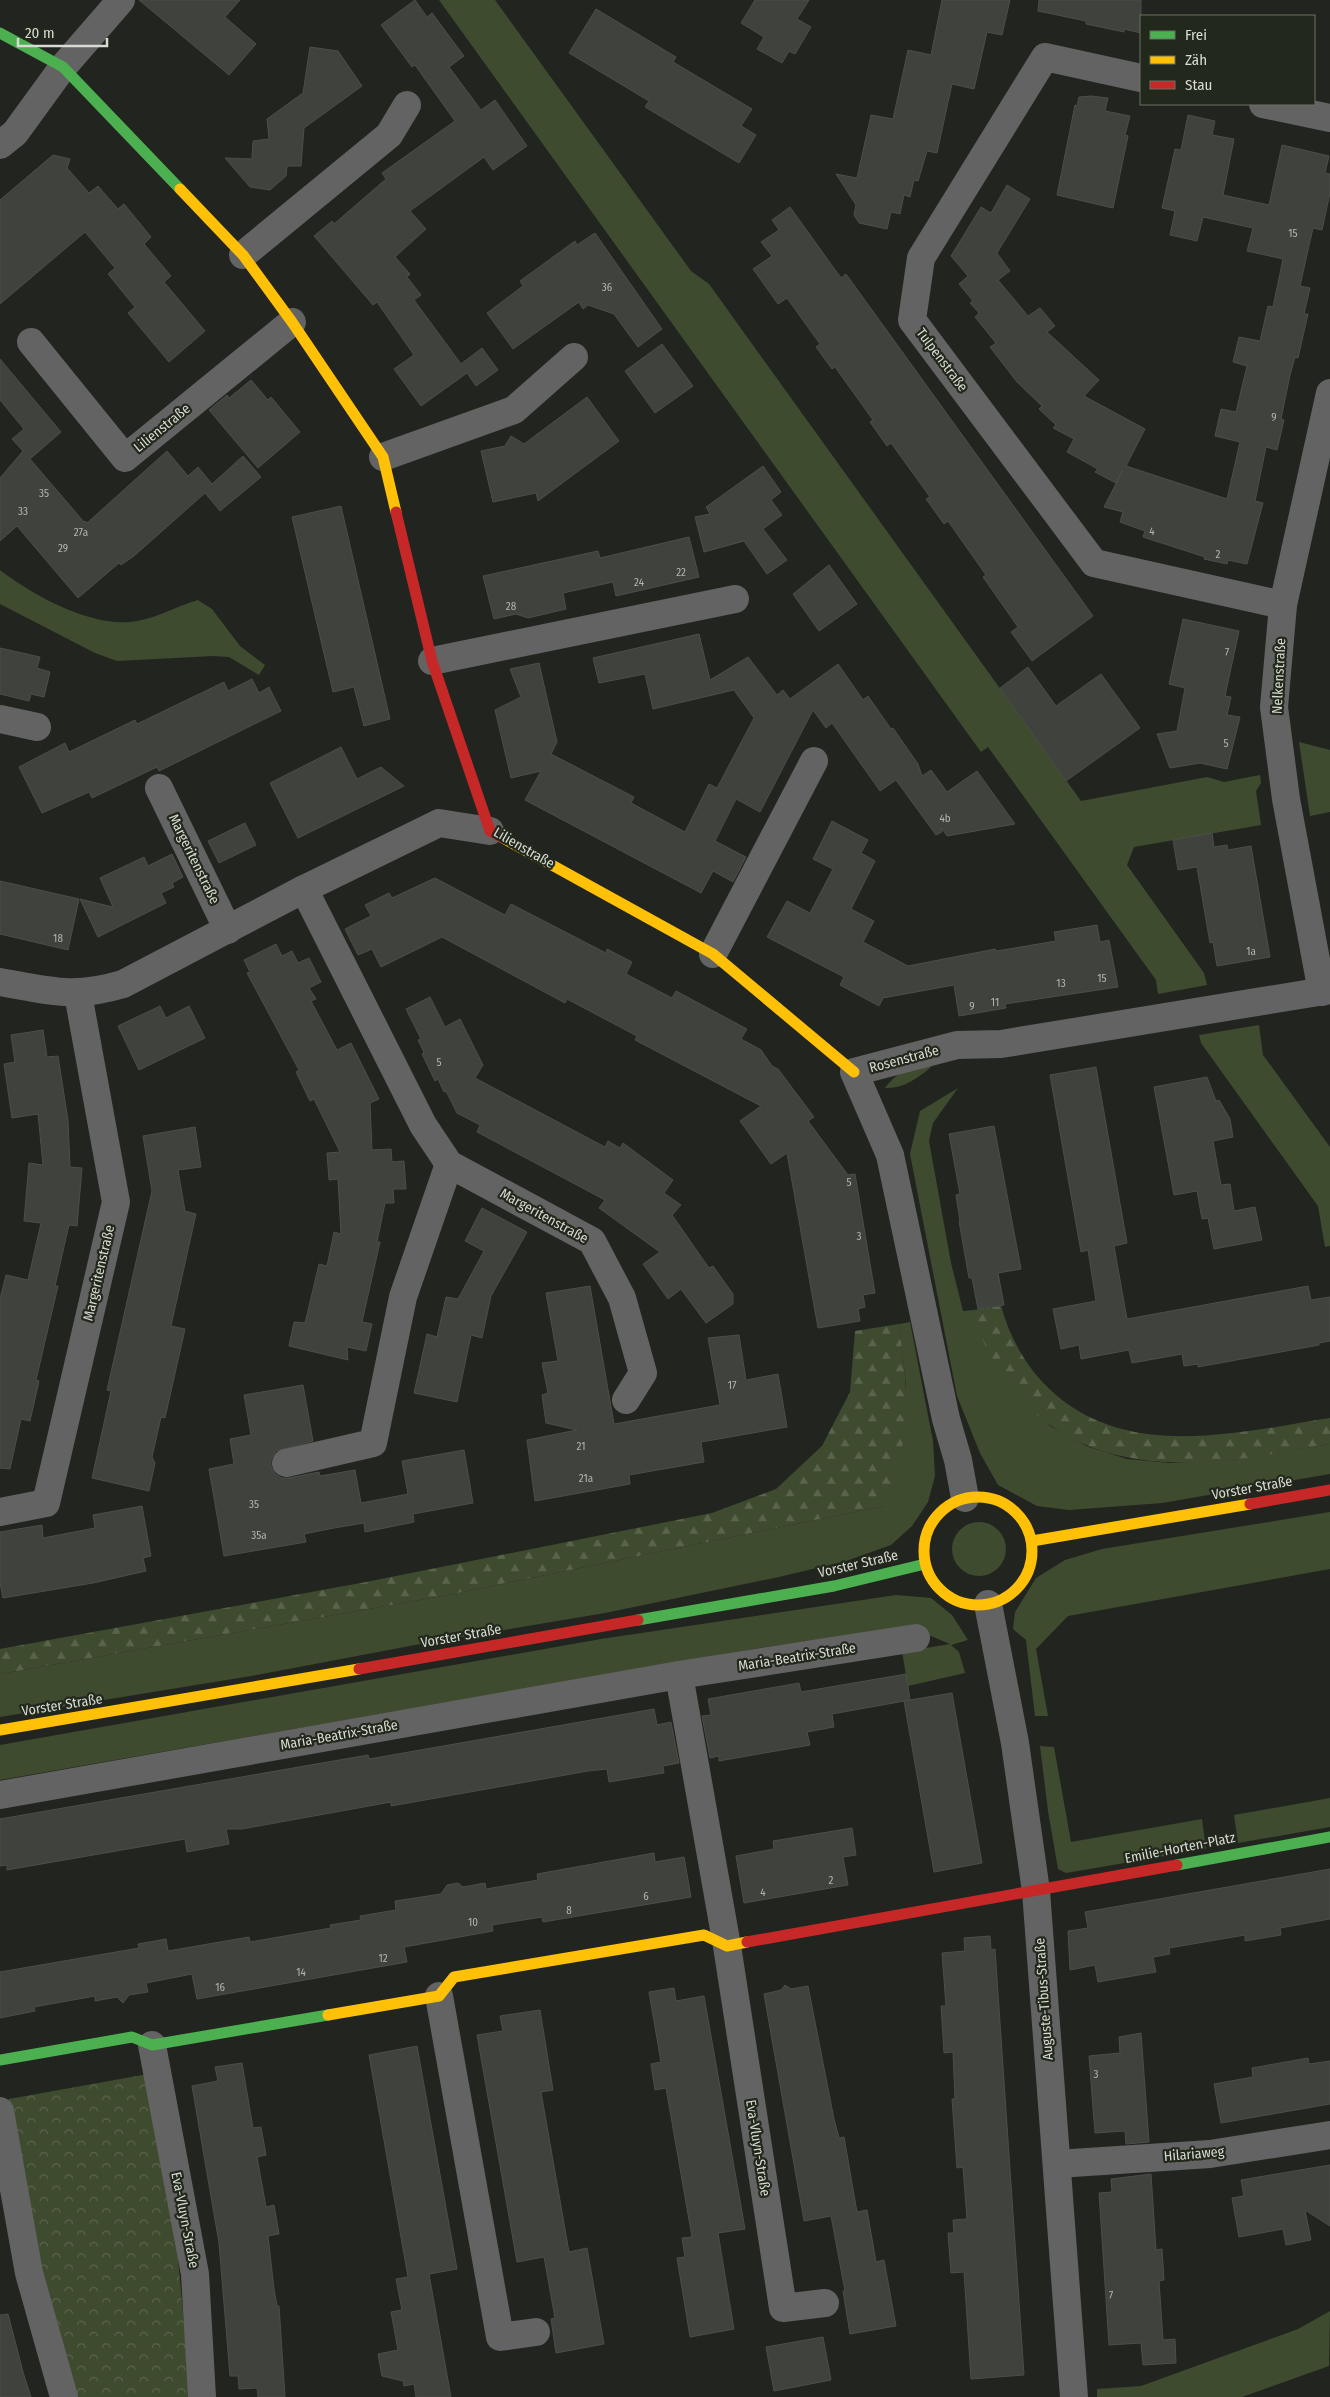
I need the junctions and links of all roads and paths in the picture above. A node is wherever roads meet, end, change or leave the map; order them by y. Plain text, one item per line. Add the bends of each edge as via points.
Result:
1 (121, 0) edge
2 (0, 33) edge
3 (64, 68) junction
4 (1140, 78) edge
5 (407, 105) dead end
6 (1268, 105) edge
7 (1330, 118) edge
8 (0, 146) edge
9 (243, 254) junction
10 (292, 322) junction
11 (31, 342) dead end
12 (574, 357) dead end
13 (1330, 393) edge
14 (1327, 420) edge
15 (383, 457) junction
16 (735, 599) dead end
17 (1283, 605) junction
18 (432, 661) junction
19 (0, 719) edge
20 (37, 727) dead end
21 (814, 761) dead end
22 (159, 788) dead end
23 (490, 831) junction
24 (304, 889) junction
25 (228, 930) junction
26 (713, 954) junction
27 (0, 982) edge
28 (1326, 991) edge
29 (78, 994) junction
30 (854, 1072) junction
31 (449, 1164) junction
32 (626, 1400) dead end
33 (286, 1463) dead end
34 (1330, 1490) edge
35 (966, 1498) junction
36 (0, 1512) edge
37 (1032, 1541) junction
38 (925, 1564) junction
39 (988, 1604) junction
40 (916, 1638) dead end
41 (679, 1675) junction
42 (0, 1730) edge
43 (0, 1795) edge
44 (1330, 1837) edge
45 (1036, 1891) junction
46 (727, 1946) junction
47 (439, 1996) junction
48 (152, 2045) junction
49 (0, 2060) edge
50 (0, 2111) edge
51 (1330, 2135) edge
52 (1057, 2164) junction
53 (825, 2303) dead end
54 (536, 2332) dead end
55 (64, 2397) edge
56 (202, 2397) edge
57 (1074, 2397) edge

1 - 3 street
2 - 3 street, Lilienstraße
3 - 8 street via 15,133
3 - 9 street, Lilienstraße
4 - 17 street, Tulpenstraße via 1045,57 921,258 912,320 1094,563
5 - 9 street via 389,134
6 - 7 street
9 - 10 street, Lilienstraße
10 - 11 street, Lilienstraße via 125,458
10 - 15 street, Lilienstraße
12 - 15 street via 514,410
13 - 14 street, Nelkenstraße
14 - 17 street, Nelkenstraße
15 - 18 street, Lilienstraße
16 - 18 street
17 - 28 street, Nelkenstraße via 1274,707 1286,799
18 - 23 street, Lilienstraße
19 - 20 street
21 - 26 street
22 - 25 street, Margeritenstraße
23 - 24 street via 439,823
23 - 26 street, Lilienstraße
24 - 25 street
24 - 31 street, Margeritenstraße via 423,1125
25 - 29 street via 123,984
26 - 30 street, Lilienstraße
27 - 29 street
28 - 30 street, Rosenstraße via 1001,1044 956,1045
29 - 36 street, Margeritenstraße via 116,1202 46,1503
30 - 35 street, Rosenstraße via 890,1155
31 - 32 street, Margeritenstraße via 592,1240 622,1298 643,1373
31 - 33 street via 403,1297 373,1443
34 - 37 street, Vorster Straße
35 - 37 street via 983,1496 1015,1510 1026,1524
35 - 38 street via 940,1511 931,1522 926,1536
37 - 39 street via 1032,1558 1018,1588 1004,1599
38 - 39 street via 942,1592 956,1601
38 - 42 street, Vorster Straße via 834,1586
39 - 45 street, Auguste-Tibus-Straße via 1015,1744
40 - 41 street, Maria-Beatrix-Straße
41 - 43 street, Maria-Beatrix-Straße
41 - 46 street
44 - 45 street, Emilie-Horten-Platz
45 - 46 street
45 - 52 street, Auguste-Tibus-Straße
46 - 47 street via 704,1935 454,1976
46 - 53 street, Eva-Vluyn-Straße via 783,2308
47 - 48 street
47 - 54 street via 500,2337
48 - 49 street via 132,2037
48 - 56 street, Eva-Vluyn-Straße via 195,2274
50 - 55 street via 29,2273
51 - 52 street, Hilariaweg via 1210,2154
52 - 57 street, Auguste-Tibus-Straße

